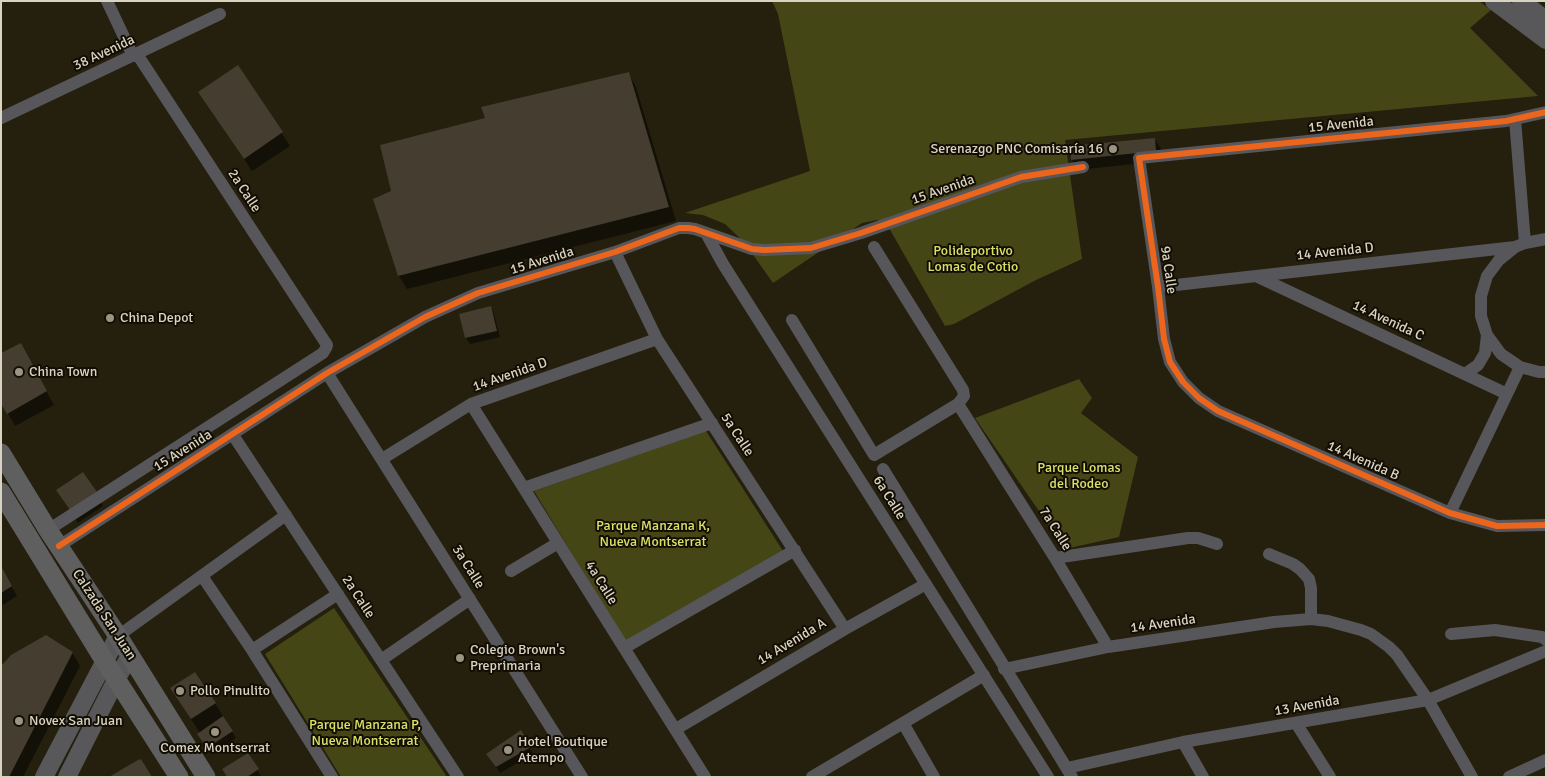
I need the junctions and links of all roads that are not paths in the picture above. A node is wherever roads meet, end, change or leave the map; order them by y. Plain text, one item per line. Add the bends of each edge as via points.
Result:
1 (107, 1) edge
2 (1494, 1) edge
3 (1521, 1) edge
4 (220, 14) dead end
5 (1546, 20) edge
6 (1546, 40) edge
7 (135, 55) junction
8 (1546, 112) edge
9 (1, 118) edge
10 (1516, 119) junction
11 (1139, 158) joint
12 (1083, 167) dead end
13 (706, 234) junction
14 (1546, 239) edge
15 (1520, 245) junction
16 (874, 247) dead end
17 (615, 252) junction
18 (1256, 276) junction
19 (1158, 287) junction
20 (792, 320) dead end
21 (1487, 335) junction
22 (657, 339) junction
23 (1520, 367) junction
24 (1546, 372) edge
25 (327, 373) junction
26 (1465, 374) junction
27 (1183, 382) joint
28 (1508, 394) junction
29 (471, 404) junction
30 (958, 404) junction
31 (712, 423) junction
32 (233, 434) junction
33 (1, 453) edge
34 (382, 459) junction
35 (883, 469) dead end
36 (524, 488) junction
37 (1, 492) edge
38 (1450, 513) junction
39 (286, 515) junction
40 (1546, 525) edge
41 (54, 538) junction
42 (558, 543) junction
43 (1216, 544) dead end
44 (795, 550) junction
45 (1269, 554) dead end
46 (1055, 558) junction
47 (511, 571) dead end
48 (202, 576) junction
49 (926, 584) junction
50 (338, 594) junction
51 (470, 599) junction
52 (1311, 619) junction
53 (845, 628) junction
54 (1451, 634) dead end
55 (118, 636) junction
56 (1546, 640) edge
57 (1108, 647) junction
58 (624, 648) junction
59 (252, 650) junction
60 (1546, 651) edge
61 (130, 656) junction
62 (104, 660) junction
63 (381, 660) junction
64 (1004, 668) junction
65 (984, 675) junction
66 (117, 678) junction
67 (1428, 700) junction
68 (903, 723) junction
69 (1296, 723) junction
70 (676, 729) junction
71 (1183, 742) junction
72 (1546, 760) edge
73 (1069, 773) edge
74 (578, 775) edge
75 (44, 777) edge
76 (67, 777) edge
77 (179, 777) edge
78 (206, 777) edge
79 (332, 777) edge
80 (458, 777) edge
81 (705, 777) edge
82 (812, 777) edge
83 (934, 777) edge
84 (1048, 777) edge
85 (1203, 777) edge
86 (1330, 777) edge
87 (1472, 777) edge
88 (1509, 777) edge

1 - 7 street, 2a Calle
2 - 6 main road
3 - 5 main road
4 - 7 street, 38 Avenida
7 - 9 street, 38 Avenida
7 - 41 street, 2a Calle via 327,345 323,353
8 - 10 street, 15 Avenida
10 - 11 street, 15 Avenida
10 - 15 street
11 - 19 street, 9a Calle
12 - 13 street, 15 Avenida via 1021,176 811,248 752,249
13 - 17 street, 15 Avenida via 679,228
13 - 49 street, 6a Calle
14 - 15 street, 14 Avenida D
15 - 18 street, 14 Avenida D
15 - 21 street via 1498,260 1487,276 1481,296 1481,316
16 - 30 street via 963,390 964,396
17 - 22 street, 5a Calle
17 - 25 street, 15 Avenida via 478,294 425,317
18 - 19 street, 14 Avenida D
18 - 26 street, 14 Avenida C
19 - 27 street, 9a Calle via 1170,362
20 - 30 street, 6a Calle via 874,455
21 - 23 street via 1501,354
21 - 26 street via 1485,353 1478,365
22 - 29 street, 14 Avenida D
22 - 31 street, 5a Calle
23 - 24 street
23 - 28 street
25 - 32 street, 15 Avenida
25 - 34 street, 3a Calle
26 - 28 street, 14 Avenida C
27 - 38 street, 14 Avenida B via 1218,411
28 - 38 street
29 - 34 street, 14 Avenida D
29 - 36 street, 4a Calle
30 - 46 street, 7a Calle
31 - 36 street
31 - 44 street, 5a Calle
32 - 39 street, 2a Calle
32 - 41 street, 15 Avenida
33 - 41 main road, Calzada San Juan
34 - 51 street, 3a Calle
35 - 64 street, 6a Calle
36 - 42 street, 4a Calle
37 - 62 main road, Calzada San Juan
38 - 40 street, 14 Avenida B via 1497,526
39 - 48 street
39 - 50 street, 2a Calle
41 - 55 main road, Calzada San Juan
42 - 47 street
42 - 58 street, 4a Calle
43 - 46 street via 1188,538
44 - 53 street, 5a Calle
44 - 58 street
45 - 52 street via 1293,564 1309,579
46 - 57 street, 7a Calle
48 - 55 street
48 - 59 street
49 - 53 street, 14 Avenida A
49 - 65 street, 6a Calle
50 - 59 street
50 - 63 street, 2a Calle
51 - 63 street
51 - 74 street, 3a Calle
52 - 57 street, 14 Avenida
52 - 67 street, 14 Avenida via 1361,630 1380,640 1397,655
53 - 70 street, 14 Avenida A
54 - 56 street via 1495,630
55 - 61 main road, Calzada San Juan
55 - 62 main road
57 - 64 street, 14 Avenida
58 - 70 street, 4a Calle
59 - 79 street
60 - 67 street, 13 Avenida
61 - 66 main road
61 - 78 main road, Calzada San Juan
62 - 66 main road, Calzada San Juan
62 - 75 main road
63 - 80 street, 2a Calle
64 - 73 street, 6a Calle
65 - 68 street
65 - 84 street, 6a Calle
66 - 76 main road
66 - 77 main road, Calzada San Juan
67 - 69 street, 13 Avenida
67 - 87 street, 14 Avenida
68 - 82 street
68 - 83 street
69 - 71 street, 13 Avenida
69 - 86 street
70 - 81 street, 4a Calle
71 - 73 street, 13 Avenida
71 - 85 street
72 - 88 street

